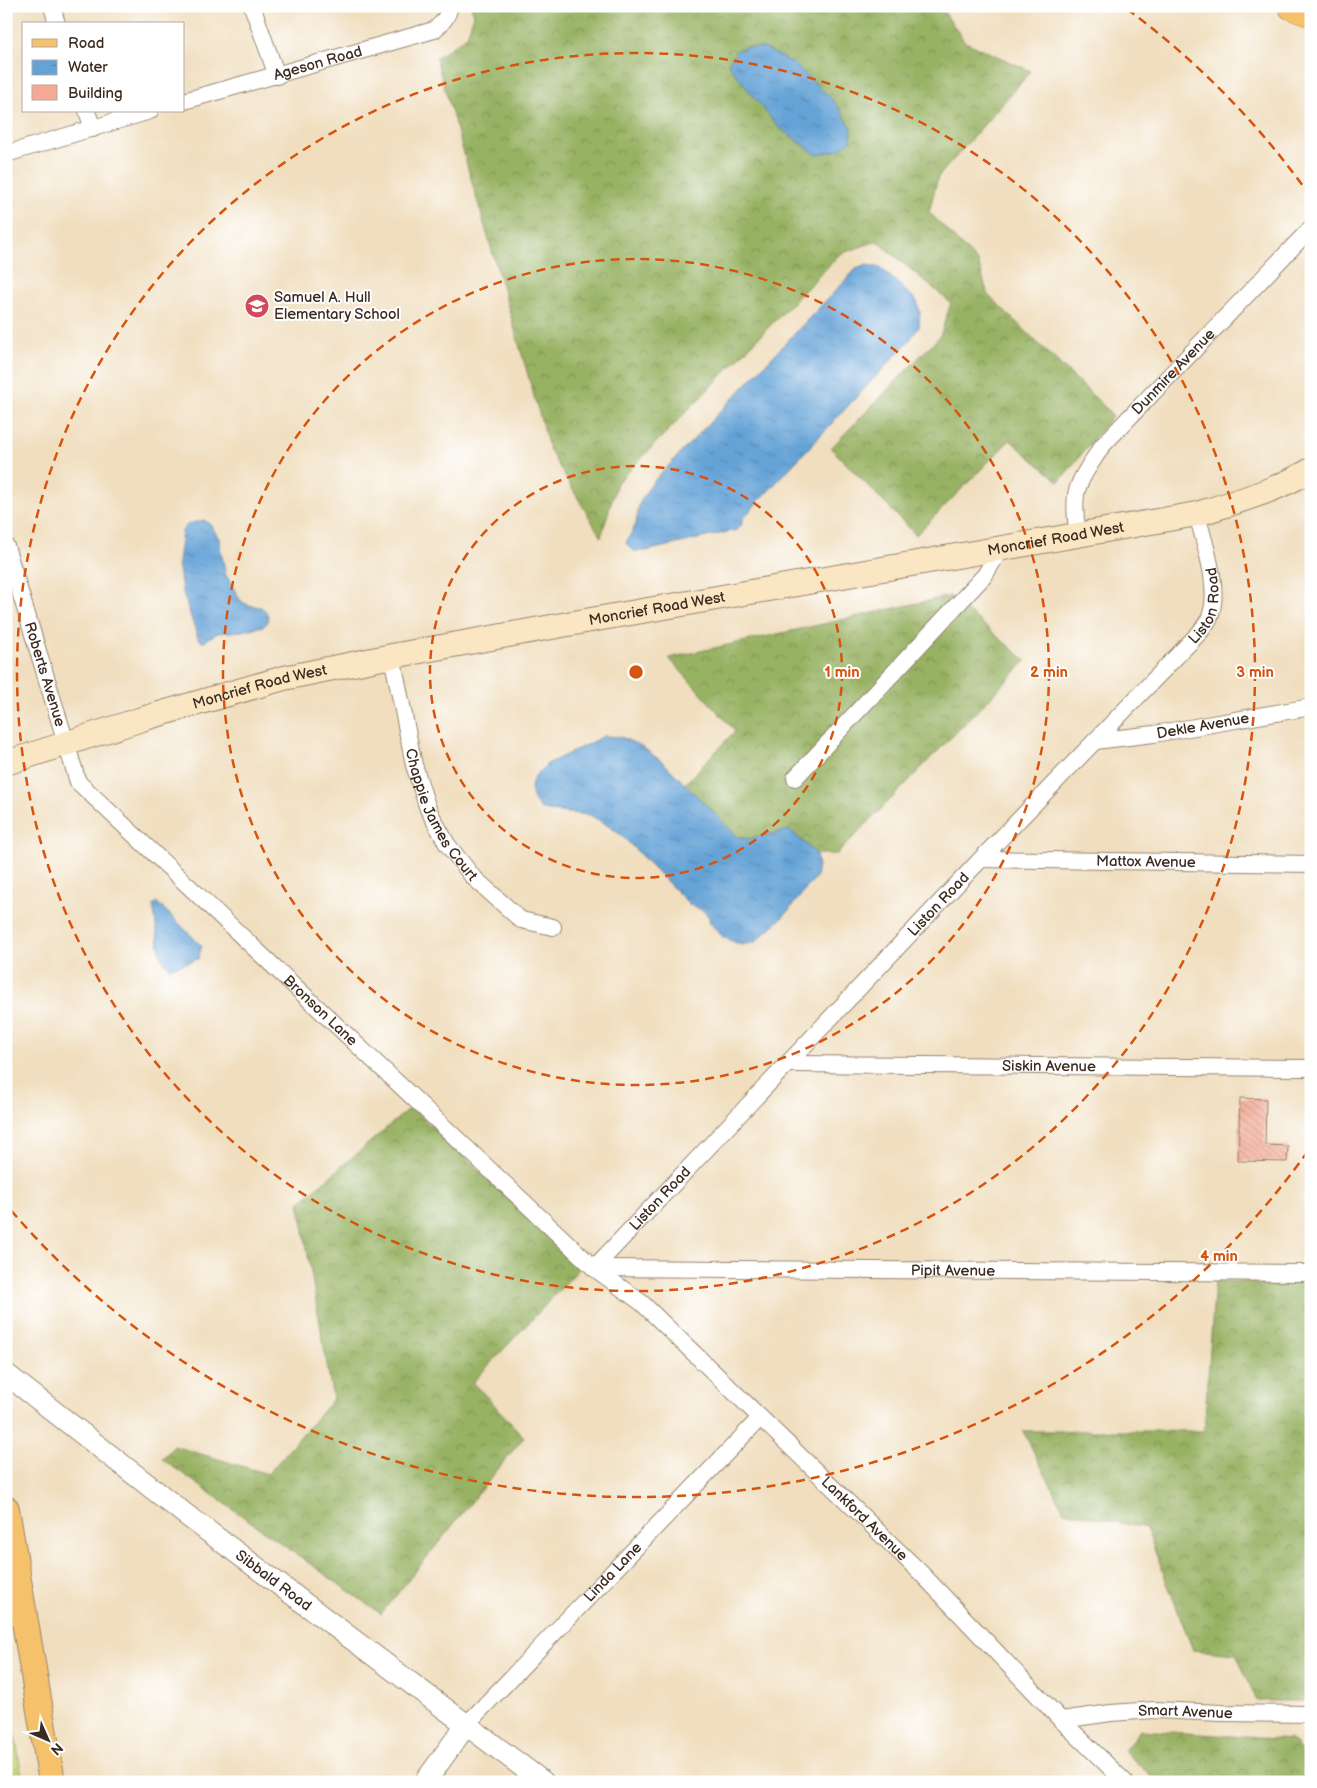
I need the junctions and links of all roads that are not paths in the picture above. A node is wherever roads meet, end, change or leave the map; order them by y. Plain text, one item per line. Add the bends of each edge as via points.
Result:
1 (52, 6) edge
2 (252, 6) edge
3 (1292, 6) edge
4 (448, 11) edge
5 (1311, 13) edge
6 (57, 22) edge
7 (277, 76) junction
8 (185, 101) edge
9 (87, 112) edge
10 (147, 112) edge
11 (93, 129) junction
12 (6, 154) edge
13 (1311, 228) edge
14 (1311, 470) edge
15 (1197, 514) junction
16 (1078, 535) junction
17 (6, 546) edge
18 (1001, 548) junction
19 (392, 656) junction
20 (1311, 707) edge
21 (1095, 741) junction
22 (65, 743) junction
23 (6, 763) edge
24 (795, 778) dead end
25 (981, 859) junction
26 (1311, 864) edge
27 (552, 928) dead end
28 (788, 1064) junction
29 (1311, 1068) edge
30 (594, 1268) junction
31 (1311, 1273) edge
32 (6, 1374) edge
33 (760, 1418) junction
34 (6, 1509) edge
35 (1311, 1714) edge
36 (1061, 1720) junction
37 (466, 1725) junction
38 (52, 1782) edge
39 (425, 1782) edge
40 (542, 1782) edge
41 (1125, 1782) edge

1 - 6 street
2 - 7 street
3 - 5 highway
4 - 7 street, Ageson Road via 434,30
7 - 8 street, Ageson Road
9 - 11 street
10 - 11 street
11 - 12 street
13 - 16 street, Dunmire Avenue via 1102,446 1085,472 1076,494
14 - 15 main road, Moncrief Road West via 1255,496
15 - 16 main road, Moncrief Road West
15 - 21 street, Liston Road via 1213,584 1214,602 1209,619
16 - 18 main road, Moncrief Road West
17 - 22 street, Roberts Avenue
18 - 19 main road, Moncrief Road West
18 - 24 street via 986,575
19 - 22 main road, Moncrief Road West via 284,678
19 - 27 street, Chappie James Court via 414,765 428,809 447,844 474,877 521,920
20 - 21 street, Dekle Avenue
21 - 25 street, Liston Road
22 - 23 main road, Moncrief Road West
22 - 30 street, Bronson Lane via 78,782
25 - 26 street, Mattox Avenue
25 - 28 street, Liston Road
28 - 29 street, Siskin Avenue
28 - 30 street, Liston Road
30 - 31 street, Pipit Avenue
30 - 33 street, Lankford Avenue via 642,1304
32 - 37 street, Sibbald Road via 185,1514
33 - 36 street, Lankford Avenue via 921,1573
33 - 37 street, Linda Lane
34 - 38 main road
35 - 36 street, Smart Avenue via 1154,1710
36 - 41 street, Lankford Avenue
37 - 39 street
37 - 40 street, Sibbald Road

